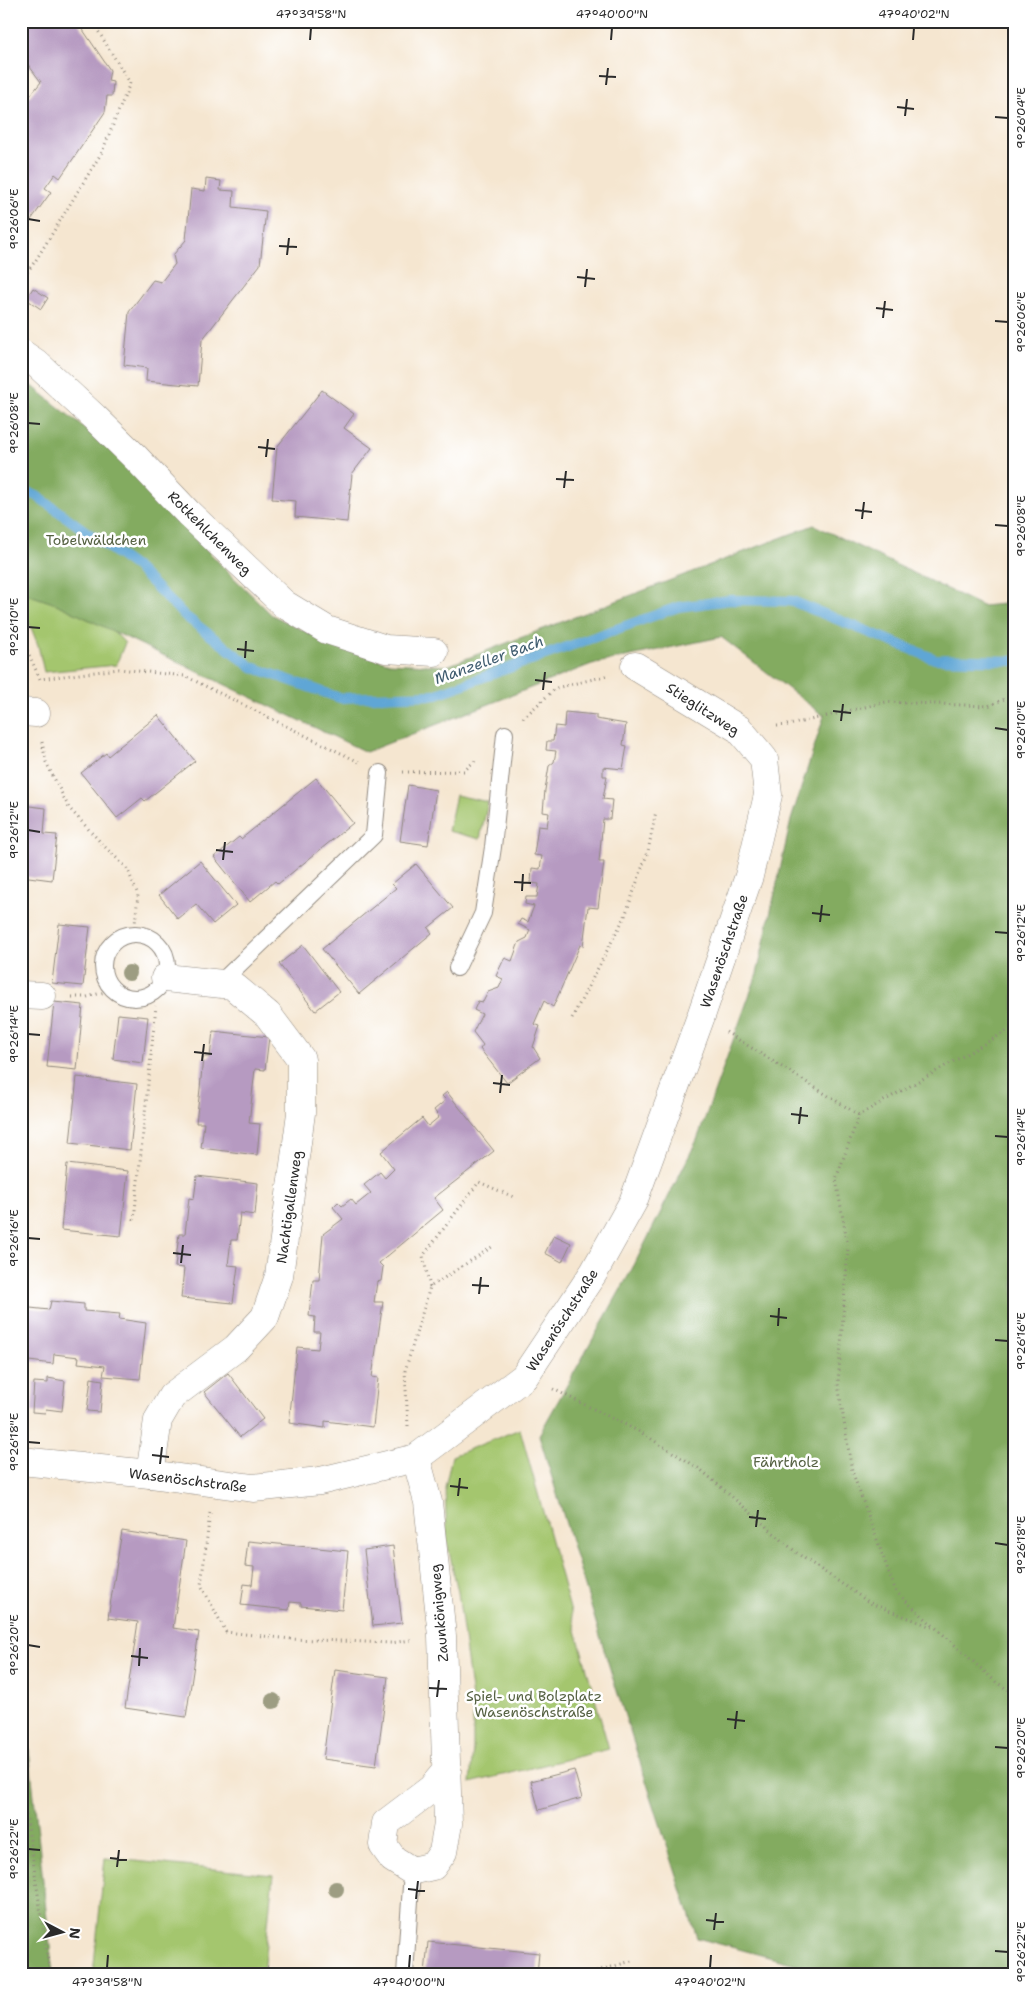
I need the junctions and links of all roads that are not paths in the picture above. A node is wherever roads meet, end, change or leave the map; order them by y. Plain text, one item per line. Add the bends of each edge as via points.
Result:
1 (21, 353) edge
2 (434, 652) dead end
3 (635, 666) road end
4 (505, 734) road end
5 (764, 759) joint
6 (380, 772) road end
7 (457, 968) dead end
8 (162, 983) junction
9 (220, 983) junction
10 (416, 1458) junction
11 (21, 1461) edge
12 (150, 1474) junction
13 (447, 1770) junction
14 (412, 1871) junction
15 (405, 1974) edge

1 - 2 street, Rotkehlchenweg via 94,416 188,513 284,604 327,630 386,649
3 - 5 street, Stieglitzweg via 739,728
4 - 7 lane via 483,913
5 - 10 street, Wasenöschstraße via 768,795 749,876 633,1202 594,1272 524,1377
6 - 9 lane via 374,835
8 - 8 lane, Nachtigallenweg via 167,965 157,943 146,936 134,934 111,944 102,967 112,990 135,998 148,996
8 - 9 street, Nachtigallenweg
9 - 12 street, Nachtigallenweg via 232,985 268,1015 301,1059 301,1113 279,1276 265,1316 236,1348 172,1396 158,1420
10 - 12 street, Wasenöschstraße via 320,1481 253,1488
10 - 13 street, Zaunkönigweg via 428,1502 442,1636
11 - 12 street, Wasenöschstraße
13 - 14 street, Zaunkönigweg via 448,1824 443,1852 433,1866
13 - 14 street via 431,1789 386,1823 383,1845 393,1859
14 - 15 lane

